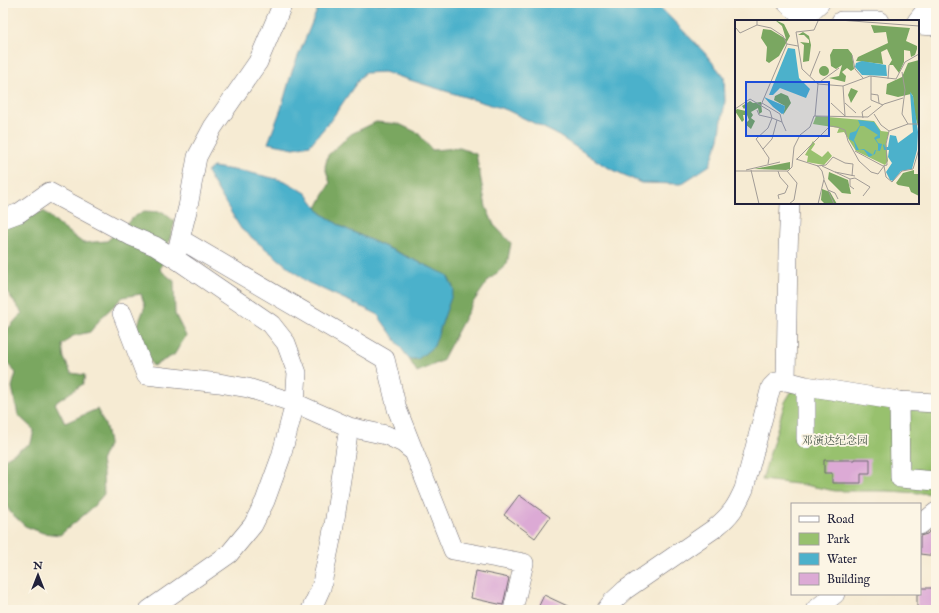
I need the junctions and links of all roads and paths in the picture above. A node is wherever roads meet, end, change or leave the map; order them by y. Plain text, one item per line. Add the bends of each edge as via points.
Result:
1 (283, 3) edge
2 (788, 3) edge
3 (820, 3) edge
4 (936, 3) edge
5 (806, 19) edge
6 (919, 20) edge
7 (919, 25) edge
8 (936, 26) edge
9 (790, 204) edge
10 (3, 219) edge
11 (180, 239) junction
12 (173, 258) junction
13 (122, 313) dead end
14 (786, 381) junction
15 (806, 386) junction
16 (899, 402) junction
17 (294, 403) junction
18 (936, 403) edge
19 (349, 427) junction
20 (806, 439) dead end
21 (414, 452) junction
22 (936, 481) edge
23 (936, 512) edge
24 (921, 524) edge
25 (834, 595) edge
26 (149, 610) edge
27 (311, 610) edge
28 (513, 610) edge
29 (606, 610) edge
30 (815, 610) edge

1 - 11 street via 258,62 212,127 197,157
2 - 5 street
3 - 5 street
4 - 6 street via 925,11
7 - 8 street
9 - 14 street
10 - 12 street via 19,213 49,192 155,246
11 - 12 street
11 - 21 street via 385,359 397,409
12 - 17 street via 272,324 286,343 297,373
13 - 17 street via 146,375 248,388
14 - 15 street
14 - 29 street via 776,382 771,387 744,489 732,512 715,528 625,590
15 - 16 street
15 - 20 street
16 - 18 street
16 - 22 street via 900,478
17 - 19 street
17 - 26 street via 281,457 253,525 229,554
19 - 21 street via 386,435 403,442
19 - 27 street via 324,574
21 - 28 street via 453,550 524,563
23 - 24 street
25 - 30 street

